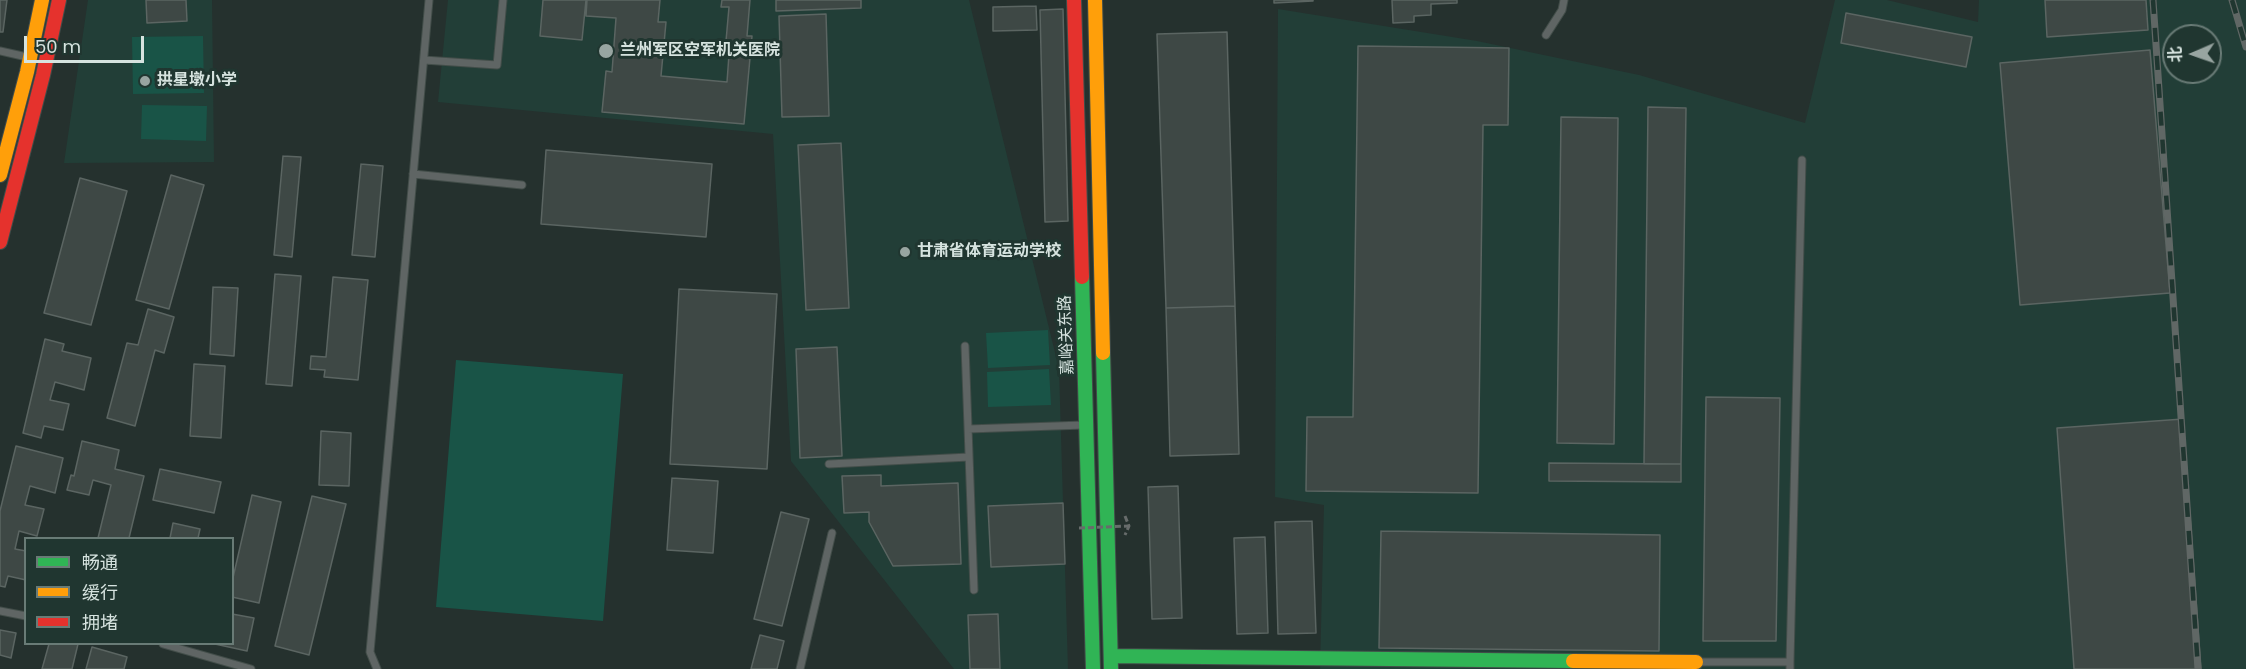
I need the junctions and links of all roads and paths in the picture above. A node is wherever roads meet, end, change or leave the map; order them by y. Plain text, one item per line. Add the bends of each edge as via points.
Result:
1 (42, 0) edge
2 (59, 0) edge
3 (429, 0) edge
4 (503, 0) edge
5 (1074, 0) edge
6 (1095, 0) edge
7 (1564, 0) edge
8 (1546, 35) dead end
9 (0, 51) edge
10 (30, 57) junction
11 (424, 60) junction
12 (1802, 160) dead end
13 (414, 174) junction
14 (0, 175) edge
15 (522, 185) dead end
16 (0, 242) edge
17 (965, 346) dead end
18 (1086, 425) junction
19 (968, 429) junction
20 (969, 457) junction
21 (829, 464) dead end
22 (1129, 526) dead end
23 (1079, 528) dead end
24 (832, 533) dead end
25 (974, 590) dead end
26 (0, 611) edge
27 (24, 616) edge
28 (167, 645) edge
29 (1112, 662) edge
30 (1696, 662) joint
31 (1790, 666) edge
32 (251, 669) edge
33 (377, 669) edge
34 (800, 669) edge
35 (1093, 669) edge

1 - 10 main road
2 - 16 main road
3 - 11 lane
4 - 11 lane via 497,65
5 - 18 main road, 嘉峪关东路
6 - 29 main road
7 - 8 lane
9 - 10 lane
10 - 14 main road
11 - 13 lane
12 - 31 lane
13 - 15 lane
13 - 33 lane via 370,652
17 - 19 lane
18 - 19 lane
18 - 35 main road, 嘉峪关东路
19 - 20 lane
20 - 21 lane
20 - 25 lane
22 - 23 path, bridge
24 - 34 lane
26 - 27 lane
28 - 32 lane
29 - 30 main road
30 - 31 lane

